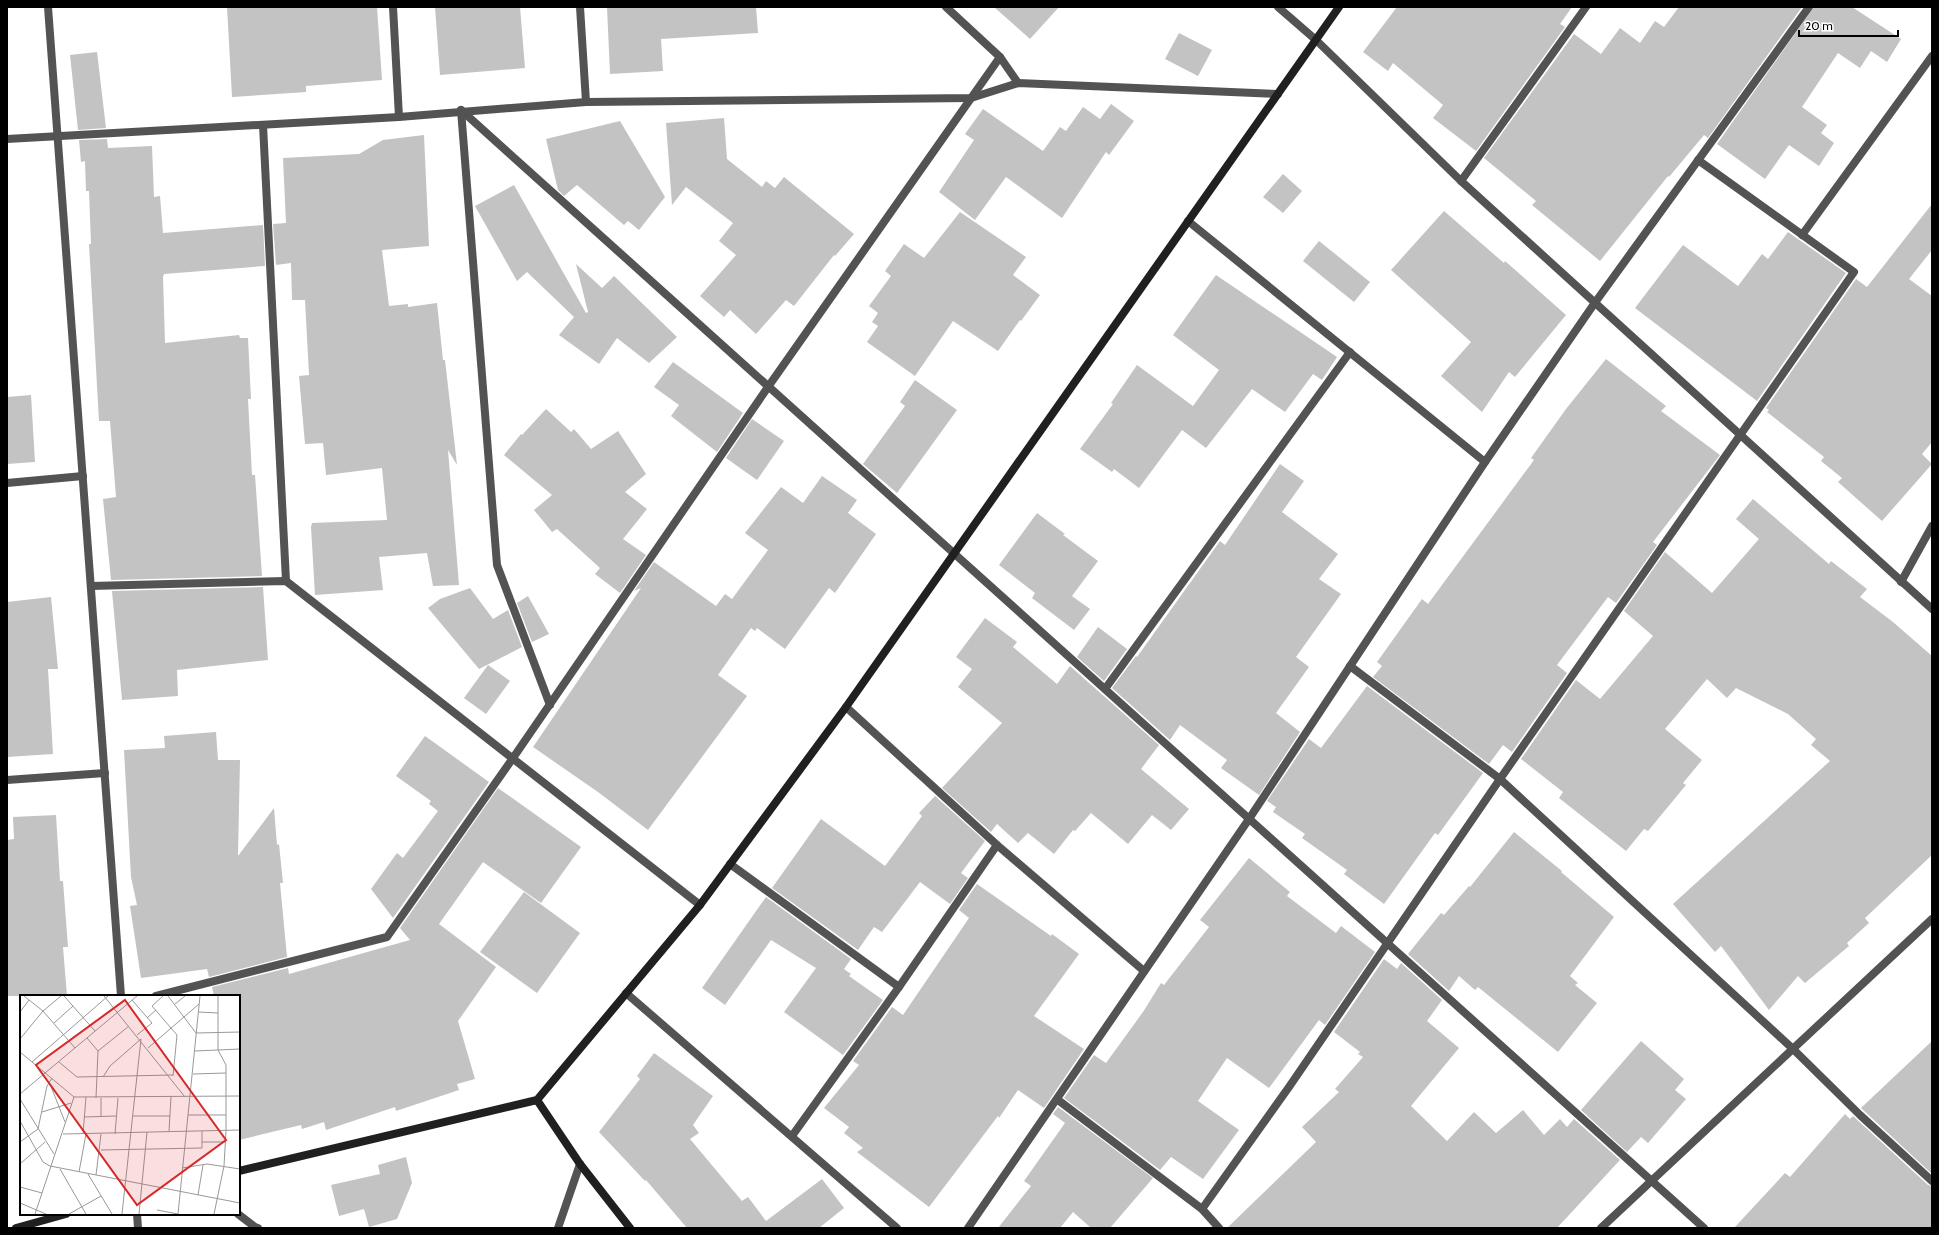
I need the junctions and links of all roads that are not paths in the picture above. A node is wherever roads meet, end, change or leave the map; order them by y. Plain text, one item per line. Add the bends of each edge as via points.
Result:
1 (48, 7) edge
2 (393, 7) edge
3 (580, 7) edge
4 (946, 7) edge
5 (1278, 7) edge
6 (1339, 7) edge
7 (1586, 7) edge
8 (1809, 7) edge
9 (1316, 40) junction
10 (1932, 56) edge
11 (1000, 57) junction
12 (1018, 83) junction
13 (1278, 94) junction
14 (971, 98) junction
15 (586, 102) junction
16 (461, 110) junction
17 (399, 117) junction
18 (263, 125) junction
19 (58, 135) junction
20 (7, 139) edge
21 (1698, 160) junction
22 (1461, 181) junction
23 (1188, 221) junction
24 (1802, 235) junction
25 (1594, 304) junction
26 (1350, 352) junction
27 (768, 387) junction
28 (1740, 435) junction
29 (1485, 462) junction
30 (83, 476) junction
31 (7, 483) edge
32 (1932, 526) edge
33 (955, 553) junction
34 (286, 581) junction
35 (1901, 582) junction
36 (91, 586) junction
37 (1932, 609) edge
38 (1350, 666) junction
39 (1104, 689) junction
40 (550, 705) junction
41 (846, 707) junction
42 (513, 758) junction
43 (105, 773) junction
44 (1500, 779) junction
45 (7, 780) edge
46 (1249, 819) junction
47 (997, 845) junction
48 (730, 864) junction
49 (700, 905) junction
50 (1932, 919) edge
51 (1388, 944) junction
52 (1144, 971) junction
53 (899, 987) junction
54 (626, 993) junction
55 (121, 995) edge
56 (160, 995) edge
57 (1793, 1049) junction
58 (537, 1100) junction
59 (1058, 1100) junction
60 (792, 1136) junction
61 (580, 1164) junction
62 (240, 1170) edge
63 (1652, 1181) junction
64 (1932, 1181) edge
65 (1202, 1209) junction
66 (62, 1215) edge
67 (137, 1215) edge
68 (239, 1215) edge
69 (16, 1228) edge
70 (138, 1228) edge
71 (258, 1228) edge
72 (558, 1228) edge
73 (630, 1228) edge
74 (897, 1228) edge
75 (968, 1228) edge
76 (1220, 1228) edge
77 (1601, 1228) edge
78 (1704, 1228) edge

1 - 19 street
2 - 17 street
3 - 15 street
4 - 11 street
5 - 9 street
6 - 9 street
7 - 22 street
8 - 21 street
9 - 13 street
9 - 22 street
10 - 24 street
11 - 12 street
11 - 14 street
12 - 13 street
12 - 14 street
13 - 23 street
14 - 15 street
14 - 27 street
15 - 16 street
16 - 17 street
16 - 27 street
16 - 40 street via 497,565
17 - 18 street
18 - 19 street
18 - 34 street
19 - 20 street
19 - 30 street
21 - 24 street
21 - 25 street
22 - 25 street
23 - 26 street
23 - 33 street
24 - 28 street via 1854,272
25 - 28 street
25 - 29 street
26 - 29 street
26 - 39 street
27 - 33 street
27 - 40 street
28 - 35 street
28 - 44 street
29 - 38 street
30 - 31 street
30 - 36 street
32 - 35 street
33 - 39 street
33 - 41 street
34 - 36 street
34 - 42 street
35 - 37 street
36 - 43 street
38 - 44 street
38 - 46 street
39 - 46 street
40 - 42 street
41 - 47 street
41 - 48 street
42 - 49 street
42 - 56 street via 387,937
43 - 45 street
43 - 55 street
44 - 51 street
44 - 57 street
46 - 51 street
46 - 52 street
47 - 52 street
47 - 53 street
48 - 49 street
48 - 53 street
49 - 54 street
50 - 57 street
51 - 63 street
51 - 65 street
52 - 59 street
53 - 60 street
54 - 58 street
54 - 60 street
57 - 63 street
57 - 64 street
58 - 61 street
58 - 62 street
59 - 65 street
59 - 75 street
60 - 74 street
61 - 72 street
61 - 73 street
63 - 77 street
63 - 78 street
65 - 76 street
66 - 69 street
67 - 70 street
68 - 71 street

